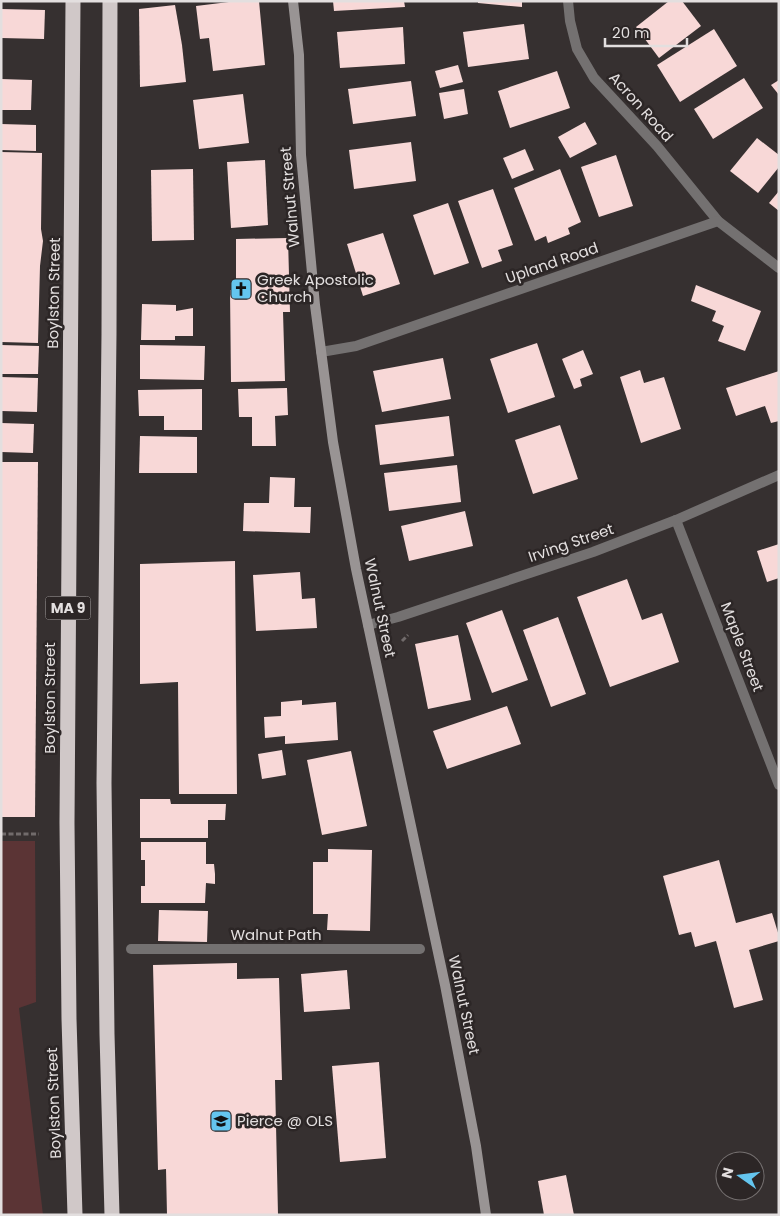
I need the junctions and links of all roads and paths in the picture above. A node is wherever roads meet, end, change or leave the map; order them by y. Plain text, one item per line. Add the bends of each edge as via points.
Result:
1 (73, 1) edge
2 (110, 1) edge
3 (293, 1) edge
4 (568, 1) edge
5 (718, 221) junction
6 (779, 268) edge
7 (321, 352) junction
8 (779, 475) edge
9 (676, 520) junction
10 (368, 625) junction
11 (779, 785) edge
12 (1, 834) edge
13 (39, 834) dead end
14 (420, 949) dead end
15 (131, 950) dead end
16 (75, 1215) edge
17 (112, 1215) edge
18 (486, 1215) edge

1 - 16 highway, Boylston Street / MA 9 via 66,823
2 - 17 highway, MA 9 via 104,835
3 - 7 street, Walnut Street via 299,56 301,155
4 - 5 street, Acron Road via 577,49 594,78 657,146
5 - 6 street
5 - 7 street, Upland Road via 356,346
7 - 10 street, Walnut Street via 338,473
8 - 9 street, Irving Street
9 - 10 street, Irving Street via 594,552
9 - 11 street, Maple Street
10 - 18 street, Walnut Street via 445,985
12 - 13 path
14 - 15 street, Walnut Path

